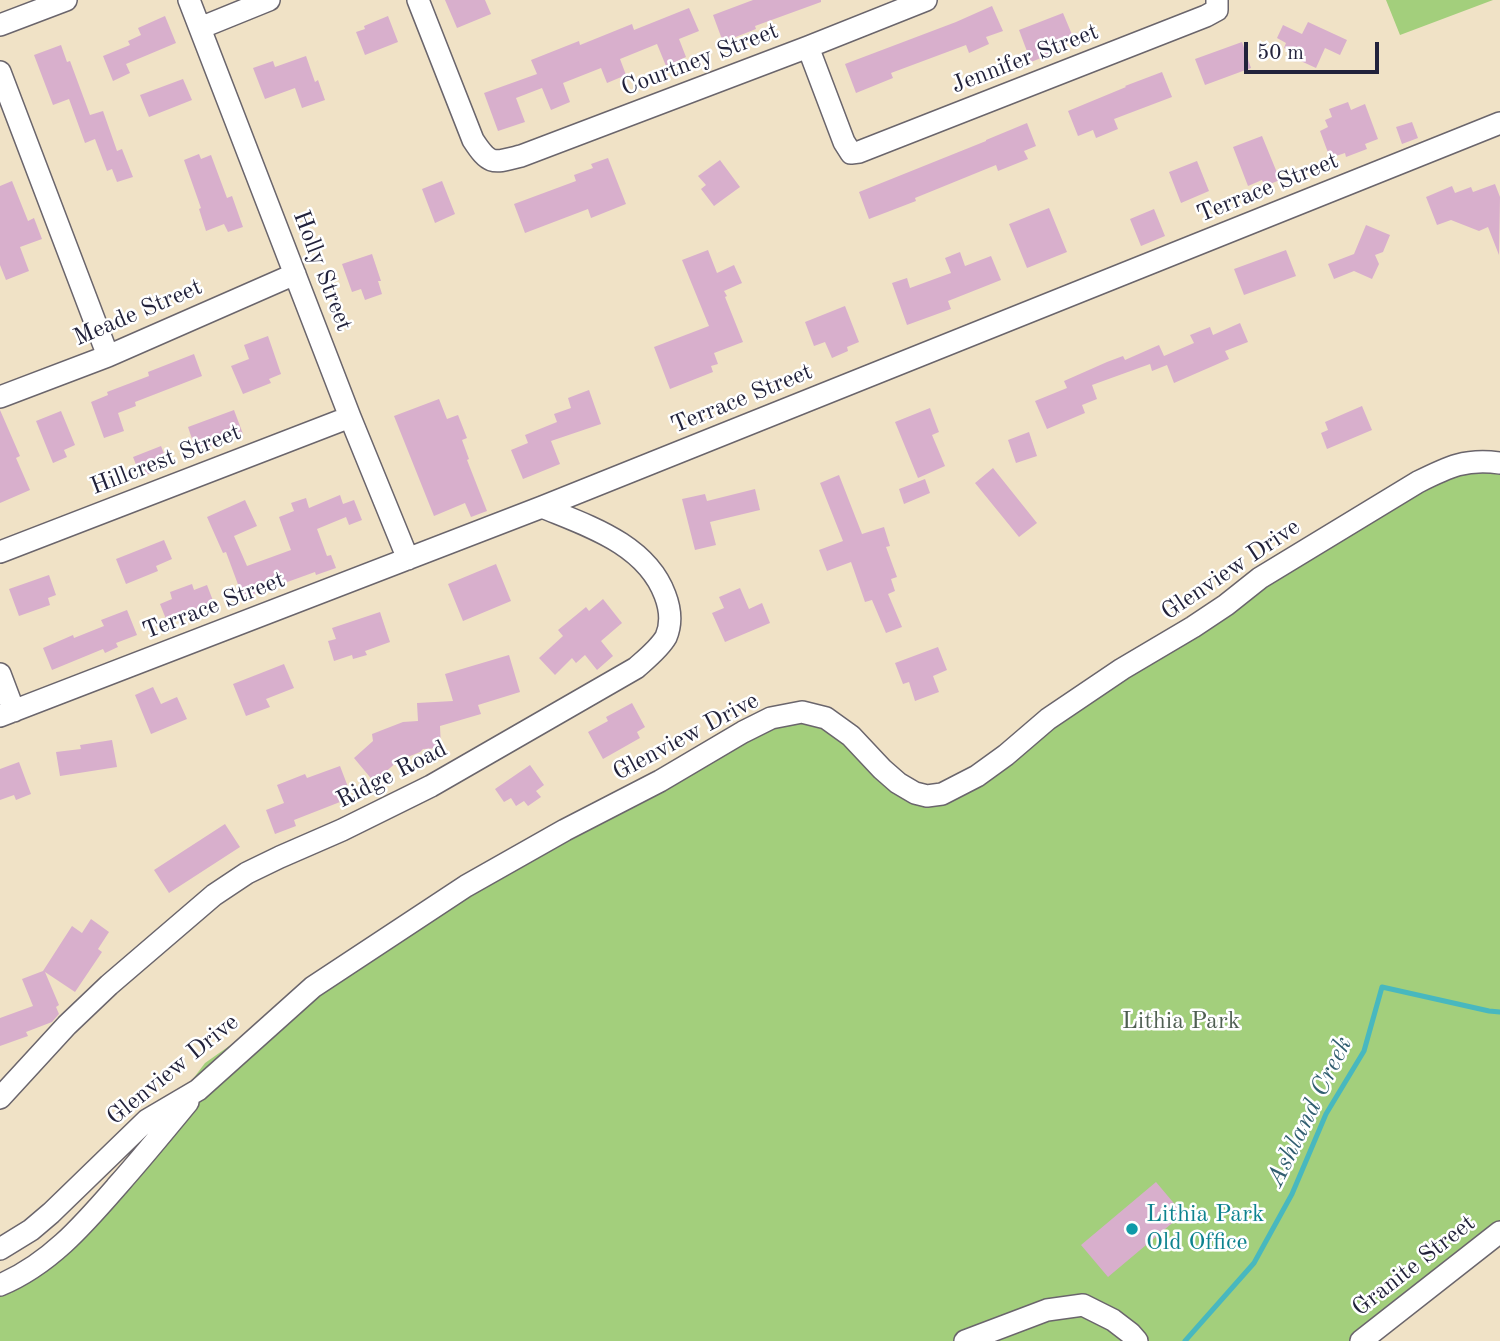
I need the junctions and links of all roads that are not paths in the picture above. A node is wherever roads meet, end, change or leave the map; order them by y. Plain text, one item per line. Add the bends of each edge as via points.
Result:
1 (66, 0) edge
2 (189, 0) edge
3 (269, 0) edge
4 (418, 0) edge
5 (926, 0) edge
6 (1217, 5) edge
7 (0, 25) edge
8 (200, 28) junction
9 (808, 47) junction
10 (0, 72) edge
11 (1500, 123) edge
12 (295, 274) junction
13 (108, 356) junction
14 (0, 397) edge
15 (350, 417) junction
16 (1500, 463) edge
17 (542, 507) junction
18 (0, 552) edge
19 (408, 559) junction
20 (0, 674) edge
21 (7, 713) edge
22 (198, 1090) junction
23 (0, 1098) edge
24 (1500, 1232) edge
25 (0, 1249) edge
26 (0, 1285) edge
27 (1375, 1336) edge
28 (965, 1341) edge
29 (1137, 1341) edge

1 - 7 street
2 - 8 street, Holly Street
3 - 8 street
4 - 9 street, Courtney Street via 473,140 482,153 497,162
5 - 9 street, Courtney Street
6 - 9 street, Jennifer Street via 1206,16 851,153
8 - 12 street, Holly Street
10 - 13 street
11 - 17 street, Terrace Street
12 - 13 street, Meade Street
12 - 15 street, Holly Street
13 - 14 street, Meade Street
15 - 18 street, Hillcrest Street
15 - 19 street, Holly Street
16 - 22 street, Glenview Drive via 1462,463 1418,482 1260,578 1194,627 1048,719 977,776 942,794 927,796 898,783 826,718 802,712 771,718 466,886 353,959 313,987
17 - 19 street, Terrace Street
17 - 23 street, Ridge Road via 601,532 648,566 668,603 670,620 658,648 636,668 468,766 247,873 214,895 109,985
19 - 21 street, Terrace Street
20 - 21 street
22 - 25 street, Glenview Drive via 147,1121 51,1213
22 - 26 street via 76,1233 27,1271
24 - 27 street, Granite Street
28 - 29 street via 1047,1310 1083,1306 1113,1320

